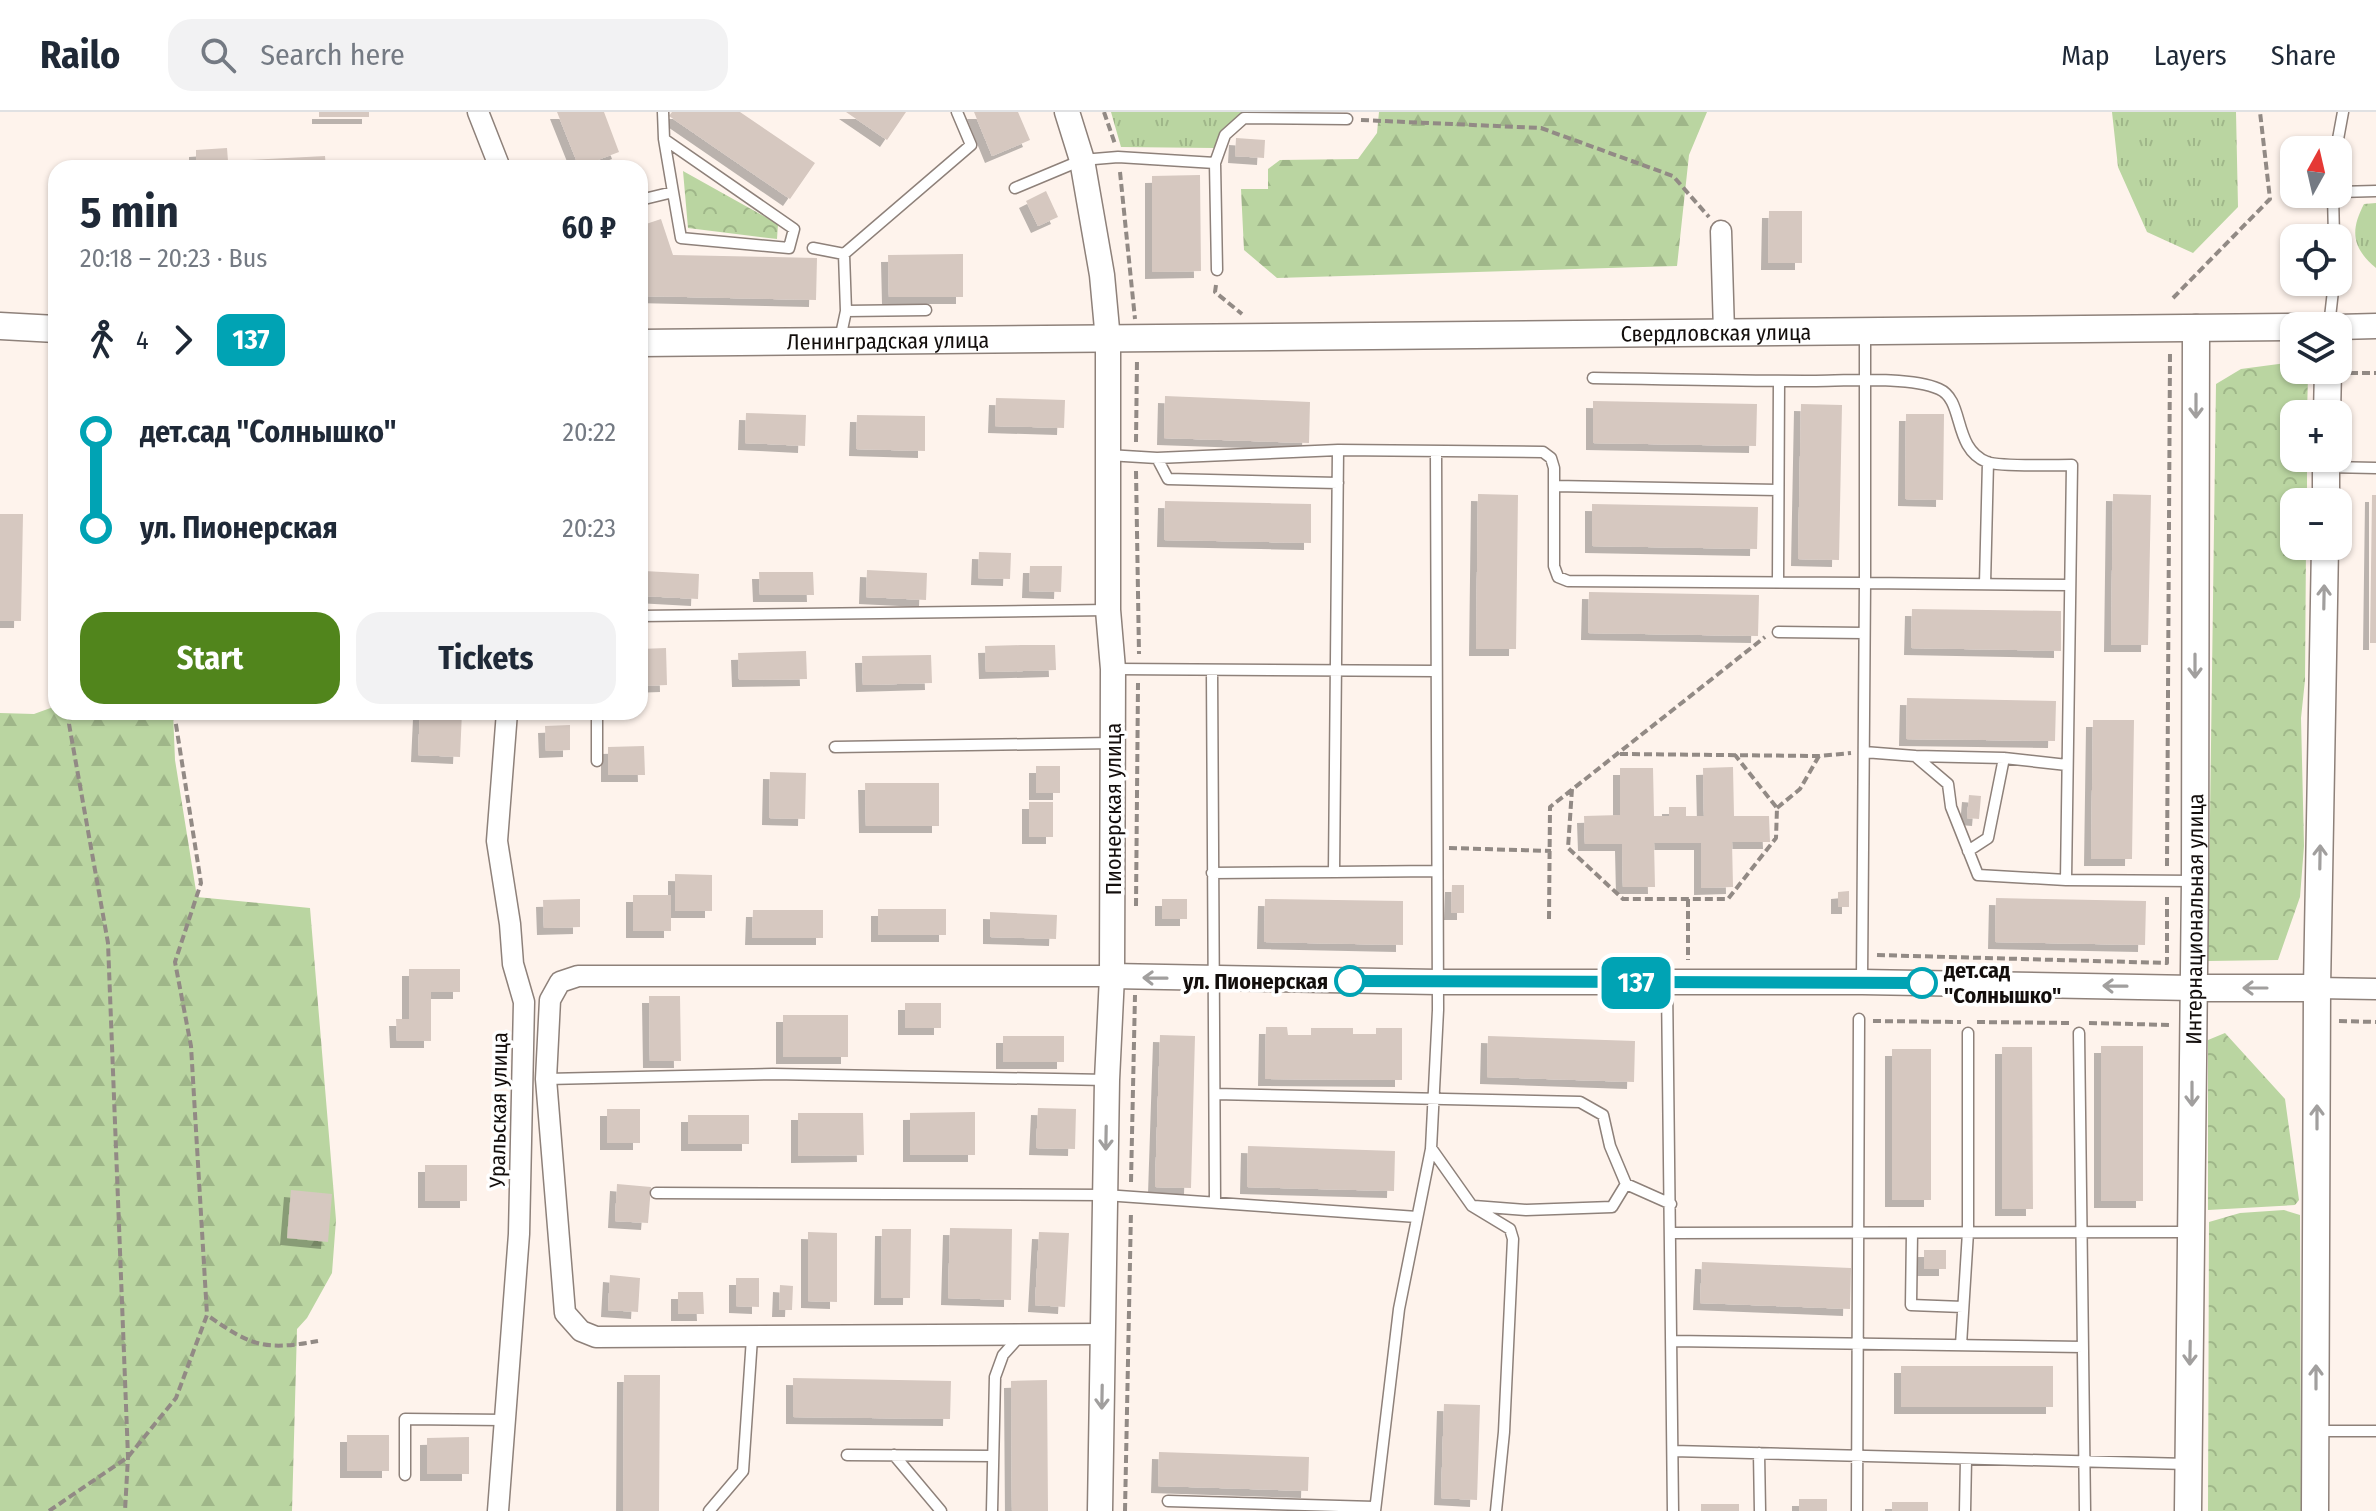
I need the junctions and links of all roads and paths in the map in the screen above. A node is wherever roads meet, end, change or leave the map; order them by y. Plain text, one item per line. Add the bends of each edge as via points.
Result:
1 (478, 112) edge
2 (663, 112) edge
3 (957, 112) edge
4 (1067, 112) edge
5 (2260, 112) edge
6 (2343, 112) edge
7 (1347, 119) joint
8 (2339, 136) edge
9 (664, 139) junction
10 (497, 160) edge
11 (1082, 160) junction
12 (1215, 163) junction
13 (1015, 188) dead end
14 (2376, 191) edge
15 (673, 192) junction
16 (2352, 192) edge
17 (648, 198) edge
18 (1721, 231) joint
19 (813, 248) dead end
20 (844, 254) junction
21 (1217, 270) joint
22 (2173, 298) dead end
23 (926, 310) dead end
24 (846, 311) junction
25 (0, 326) edge
26 (2376, 326) edge
27 (2280, 327) edge
28 (2352, 327) edge
29 (2196, 328) junction
30 (48, 329) edge
31 (1865, 331) junction
32 (1724, 332) junction
33 (1243, 336) junction
34 (1137, 339) joint
35 (840, 340) junction
36 (1108, 340) junction
37 (648, 343) edge
38 (2170, 345) dead end
39 (2352, 372) edge
40 (2376, 373) edge
41 (1593, 378) dead end
42 (1779, 381) junction
43 (1866, 382) junction
44 (1338, 450) junction
45 (1436, 451) junction
46 (1108, 455) junction
47 (1157, 458) junction
48 (1988, 462) junction
49 (2352, 465) edge
50 (2376, 468) edge
51 (1338, 483) junction
52 (1554, 486) junction
53 (1778, 490) junction
54 (2325, 560) edge
55 (1778, 582) junction
56 (1865, 583) junction
57 (1985, 584) junction
58 (2070, 585) junction
59 (1108, 610) junction
60 (648, 616) edge
61 (1774, 633) joint
62 (1864, 633) junction
63 (1113, 669) junction
64 (1212, 670) junction
65 (1336, 671) junction
66 (1436, 671) junction
67 (70, 720) edge
68 (175, 720) edge
69 (506, 720) edge
70 (597, 720) edge
71 (1113, 743) junction
72 (835, 747) dead end
73 (1864, 752) junction
74 (1617, 754) junction
75 (1735, 755) junction
76 (1819, 756) junction
77 (1915, 756) junction
78 (2004, 758) junction
79 (597, 761) dead end
80 (2067, 765) junction
81 (1572, 789) junction
82 (1777, 808) junction
83 (1436, 847) junction
84 (1551, 851) junction
85 (1968, 851) junction
86 (1436, 871) junction
87 (1334, 872) junction
88 (1212, 873) junction
89 (2066, 880) junction
90 (2167, 881) junction
91 (2195, 881) junction
92 (1688, 899) junction
93 (1549, 919) dead end
94 (1877, 955) dead end
95 (1688, 963) dead end
96 (1112, 976) junction
97 (1214, 979) junction
98 (1437, 982) junction
99 (1862, 982) junction
100 (1667, 984) junction
101 (2193, 988) junction
102 (2317, 988) junction
103 (2376, 989) edge
104 (550, 1000) junction
105 (524, 1002) junction
106 (1859, 1019) dead end
107 (1872, 1021) dead end
108 (2172, 1024) dead end
109 (1968, 1033) dead end
110 (2079, 1033) dead end
111 (546, 1079) junction
112 (1107, 1080) junction
113 (1215, 1094) junction
114 (1434, 1100) junction
115 (1431, 1148) junction
116 (1626, 1184) junction
117 (656, 1193) dead end
118 (1105, 1195) junction
119 (1215, 1203) junction
120 (1671, 1204) junction
121 (1472, 1206) junction
122 (1417, 1217) junction
123 (2191, 1231) junction
124 (1968, 1232) junction
125 (2081, 1232) junction
126 (1671, 1233) junction
127 (1912, 1233) junction
128 (1858, 1234) junction
129 (1963, 1307) junction
130 (207, 1315) junction
131 (1023, 1333) junction
132 (1103, 1334) junction
133 (752, 1338) junction
134 (318, 1341) dead end
135 (1672, 1341) junction
136 (1857, 1345) junction
137 (1961, 1345) junction
138 (2083, 1347) junction
139 (505, 1420) junction
140 (2316, 1431) junction
141 (2376, 1431) edge
142 (1673, 1451) junction
143 (1759, 1453) junction
144 (847, 1455) dead end
145 (894, 1455) junction
146 (993, 1456) junction
147 (1857, 1456) junction
148 (128, 1457) junction
149 (1966, 1459) junction
150 (2084, 1461) junction
151 (2189, 1464) junction
152 (405, 1475) dead end
153 (1168, 1501) dead end
154 (1220, 1507) edge
155 (1306, 1508) edge
156 (1374, 1509) edge
157 (49, 1511) edge
158 (125, 1511) edge
159 (498, 1511) edge
160 (709, 1511) edge
161 (941, 1511) edge
162 (992, 1511) edge
163 (1100, 1511) edge
164 (1496, 1511) edge
165 (1673, 1511) edge
166 (1760, 1511) edge
167 (1857, 1511) edge
168 (1965, 1511) edge
169 (2085, 1511) edge
170 (2188, 1511) edge
171 (2315, 1511) edge

1 - 10 street
2 - 9 lane
3 - 20 lane via 971,145
4 - 11 street, Пионерская улица
5 - 22 path via 2270,199
6 - 8 lane
7 - 12 lane via 1244,118 1225,135
7 - 18 path via 1541,128 1673,176
9 - 15 lane
9 - 15 lane via 794,229 789,248 681,238
11 - 12 lane
11 - 13 lane
11 - 36 street, Пионерская улица
12 - 21 lane
14 - 16 lane
15 - 17 lane
18 - 32 street
19 - 20 lane
20 - 24 lane
21 - 33 path via 1215,292 1242,311
23 - 24 lane
24 - 35 lane
25 - 30 main road
26 - 28 street
27 - 29 main road, Свердловская улица
29 - 31 main road, Свердловская улица
29 -> 91 main road, Интернациональная улица
31 - 32 main road, Свердловская улица
31 - 43 lane
32 - 33 main road, Свердловская улица
33 - 34 main road, Свердловская улица
34 - 36 main road, Ленинградская улица
35 - 36 main road, Ленинградская улица
35 - 37 main road, Ленинградская улица
36 - 46 street, Пионерская улица
38 - 90 path
39 - 40 path
41 - 42 lane
42 - 43 lane
42 - 53 lane
43 - 48 lane via 1942,389 1963,440
43 - 56 lane
44 - 45 lane
44 - 47 lane
44 - 51 lane
45 - 52 lane via 1543,452 1551,458
45 - 66 lane
46 - 47 lane
46 - 59 street, Пионерская улица
47 - 51 lane via 1168,479
48 - 57 lane
48 - 58 lane via 2072,465
49 - 50 lane
51 - 65 lane
52 - 53 lane
52 - 55 lane via 1558,577
53 - 55 lane
102 -> 54 main road
55 - 56 lane
56 - 57 lane
56 - 62 lane
57 - 58 lane
58 - 80 lane
59 - 60 lane
59 - 63 street, Пионерская улица
61 - 62 lane
61 - 74 path
62 - 73 lane
63 - 64 lane
63 - 71 street, Пионерская улица
64 - 65 lane
64 - 88 lane
65 - 66 lane
65 - 87 lane
66 - 83 lane
67 - 148 path via 108,943
68 - 130 path via 201,883 175,962 191,1046
69 - 105 street, Уральская улица via 497,841 513,964
70 - 79 lane
71 - 72 lane
71 - 96 street, Пионерская улица
73 - 76 path
73 - 77 lane
73 - 99 lane
74 - 75 path
74 - 81 path
75 - 76 path
75 - 82 path
76 - 82 path via 1800,789
77 - 78 lane
77 - 85 lane via 1948,784
78 - 80 lane
78 - 85 lane via 1988,838
80 - 89 lane
81 - 84 path via 1550,807
81 - 92 path via 1568,848 1623,899
82 - 92 path via 1776,838 1728,899
83 - 84 path
83 - 86 lane
84 - 93 path
85 - 89 lane via 1978,875
86 - 87 lane
86 - 98 lane
87 - 88 lane
88 - 97 lane
89 - 90 lane
90 - 91 lane
90 - 94 path via 2167,963
91 - 101 main road, Интернациональная улица
92 - 95 path
97 -> 96 street
96 - 104 street via 578,976 560,982
96 - 112 street, Пионерская улица
97 - 98 street
97 - 113 lane
98 - 100 street
98 - 114 lane
99 - 100 street
101 -> 99 street
100 - 120 lane
102 -> 101 main road
101 -> 123 main road, Интернациональная улица
102 - 103 street
140 -> 102 main road
104 - 105 street
104 - 111 street
105 - 139 street, Уральская улица via 519,1234
106 - 128 lane
107 - 108 path
109 - 124 lane
110 - 125 lane
111 - 112 lane via 773,1074
111 - 133 street via 565,1313 581,1331 596,1337
112 -> 118 street, Пионерская улица
113 - 114 lane
113 - 119 lane
114 - 115 lane
114 - 116 lane via 1580,1102 1603,1115
115 - 121 lane
115 - 122 lane
116 - 120 lane
116 - 121 lane via 1612,1207
117 - 118 lane
118 - 119 lane
118 - 132 street, Пионерская улица
119 - 122 lane
120 - 126 lane
121 - 164 lane via 1510,1229 1513,1239
122 - 156 lane via 1398,1311
123 - 125 lane
123 -> 151 main road, Интернациональная улица
124 - 125 lane
124 - 127 lane
124 - 129 lane
125 - 138 lane
126 - 128 lane
126 - 135 lane
127 - 128 lane
127 - 129 lane via 1911,1305
128 - 136 lane
129 - 137 lane
130 - 134 path via 241,1339 281,1348
130 - 148 path via 176,1398
131 - 132 street
131 - 133 street
131 - 146 lane via 1003,1355 995,1377
132 -> 163 street, Пионерская улица
133 - 160 lane via 743,1471
135 - 136 lane
135 - 142 lane
136 - 137 lane
136 - 147 lane
137 - 138 lane
138 - 150 lane
139 - 152 lane via 405,1419
139 - 159 street, Уральская улица
140 - 141 lane
140 - 171 main road
142 - 143 lane
142 - 165 lane
143 - 147 lane
143 - 166 lane
144 - 145 lane
145 - 146 lane
145 - 161 lane
146 - 162 lane
147 - 149 lane
147 - 167 lane
148 - 157 path
148 - 158 path
149 - 150 lane
149 - 168 lane
150 - 151 lane
150 - 169 lane
151 - 170 main road, Интернациональная улица
153 - 154 lane
154 - 155 lane
155 - 156 lane

